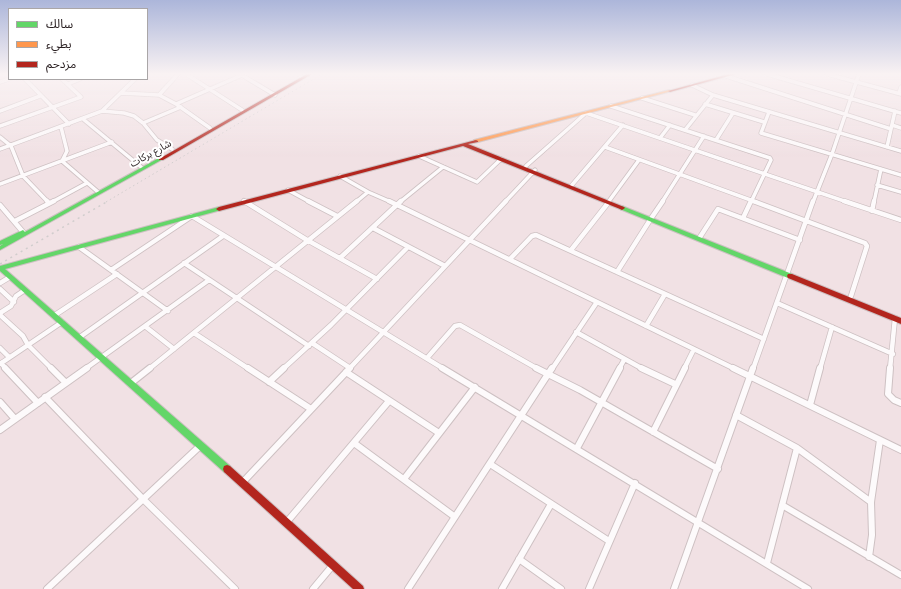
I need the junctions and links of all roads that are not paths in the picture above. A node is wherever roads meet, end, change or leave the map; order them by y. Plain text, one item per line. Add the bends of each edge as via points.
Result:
1 (25, 101) edge
2 (46, 101) edge
3 (68, 101) edge
4 (113, 101) edge
5 (171, 101) edge
6 (182, 101) edge
7 (229, 101) edge
8 (258, 101) edge
9 (260, 101) edge
10 (625, 101) edge
11 (628, 101) edge
12 (653, 101) edge
13 (706, 101) edge
14 (736, 101) edge
15 (805, 101) edge
16 (849, 101) edge
17 (862, 101) edge
18 (176, 104) junction
19 (704, 104) junction
20 (611, 106) junction
21 (52, 107) junction
22 (181, 107) junction
23 (242, 110) junction
24 (0, 111) edge
25 (102, 111) junction
26 (895, 111) junction
27 (769, 112) junction
28 (586, 113) junction
29 (733, 113) junction
30 (901, 113) edge
31 (695, 115) junction
32 (845, 115) junction
33 (83, 119) junction
34 (764, 122) junction
35 (144, 123) junction
36 (69, 124) junction
37 (623, 125) junction
38 (670, 125) junction
39 (0, 126) edge
40 (61, 127) junction
41 (891, 127) junction
42 (210, 128) junction
43 (901, 128) edge
44 (685, 130) junction
45 (839, 132) junction
46 (704, 136) junction
47 (0, 137) edge
48 (660, 138) junction
49 (716, 140) junction
50 (112, 142) junction
51 (465, 143) junction
52 (11, 146) junction
53 (605, 147) junction
54 (887, 147) junction
55 (0, 149) edge
56 (172, 149) junction
57 (695, 150) junction
58 (901, 151) edge
59 (832, 154) junction
60 (418, 156) junction
61 (501, 159) junction
62 (639, 160) junction
63 (62, 161) junction
64 (526, 166) junction
65 (141, 167) junction
66 (443, 167) junction
67 (881, 169) junction
68 (534, 171) junction
69 (678, 174) junction
70 (765, 175) junction
71 (901, 175) edge
72 (23, 176) junction
73 (340, 176) junction
74 (87, 183) junction
75 (0, 184) edge
76 (572, 185) junction
77 (877, 185) junction
78 (288, 190) junction
79 (98, 192) junction
80 (368, 192) junction
81 (816, 192) junction
82 (901, 192) edge
83 (752, 200) junction
84 (244, 201) junction
85 (608, 202) junction
86 (49, 203) junction
87 (397, 204) junction
88 (0, 205) edge
89 (872, 211) junction
90 (192, 216) junction
91 (337, 216) junction
92 (651, 218) junction
93 (743, 218) junction
94 (807, 220) junction
95 (901, 220) edge
96 (15, 221) junction
97 (172, 221) junction
98 (373, 228) junction
99 (23, 232) junction
100 (223, 236) junction
101 (700, 237) junction
102 (307, 240) junction
103 (470, 240) junction
104 (800, 240) junction
105 (0, 243) edge
106 (79, 247) junction
107 (408, 247) junction
108 (0, 248) edge
109 (571, 250) junction
110 (340, 258) junction
111 (510, 259) junction
112 (184, 263) junction
113 (445, 266) junction
114 (0, 267) edge
115 (274, 267) junction
116 (111, 270) junction
117 (617, 272) junction
118 (788, 273) junction
119 (117, 274) junction
120 (10, 277) junction
121 (377, 279) junction
122 (209, 280) junction
123 (0, 283) edge
124 (0, 289) edge
125 (25, 290) junction
126 (143, 292) junction
127 (665, 294) junction
128 (851, 296) junction
129 (236, 299) junction
130 (14, 302) junction
131 (597, 302) junction
132 (777, 303) junction
133 (346, 310) junction
134 (168, 311) junction
135 (0, 314) edge
136 (55, 315) junction
137 (899, 319) edge
138 (62, 322) junction
139 (646, 326) junction
140 (146, 327) junction
141 (832, 327) junction
142 (194, 332) junction
143 (383, 332) junction
144 (576, 332) junction
145 (80, 337) junction
146 (764, 339) junction
147 (28, 345) junction
148 (311, 345) junction
149 (0, 348) edge
150 (174, 349) junction
151 (694, 349) junction
152 (893, 354) junction
153 (10, 357) junction
154 (102, 357) junction
155 (427, 358) junction
156 (624, 360) junction
157 (0, 364) edge
158 (348, 370) junction
159 (548, 374) junction
160 (751, 376) junction
161 (269, 382) junction
162 (66, 383) junction
163 (131, 383) junction
164 (676, 384) junction
165 (475, 387) junction
166 (46, 398) junction
167 (389, 401) junction
168 (0, 402) edge
169 (38, 403) junction
170 (602, 403) junction
171 (901, 403) edge
172 (810, 406) junction
173 (311, 409) junction
174 (520, 415) junction
175 (736, 415) junction
176 (15, 419) junction
177 (0, 430) edge
178 (653, 432) junction
179 (439, 433) junction
180 (880, 440) junction
181 (354, 443) junction
182 (200, 446) junction
183 (578, 448) junction
184 (797, 448) junction
185 (901, 450) edge
186 (490, 464) junction
187 (718, 469) junction
188 (404, 479) junction
189 (635, 482) junction
190 (242, 483) junction
191 (143, 499) junction
192 (871, 502) junction
193 (551, 504) junction
194 (782, 505) junction
195 (455, 517) junction
196 (698, 521) junction
197 (286, 523) junction
198 (609, 541) junction
199 (869, 557) junction
200 (519, 559) junction
201 (767, 563) junction
202 (333, 565) junction
203 (901, 575) edge
204 (47, 589) edge
205 (235, 589) edge
206 (313, 589) edge
207 (360, 589) edge
208 (408, 589) edge
209 (502, 589) edge
210 (561, 589) edge
211 (588, 589) edge
212 (674, 589) edge
213 (808, 589) edge

1 - 24 street
2 - 21 street
3 - 21 street
4 - 25 street
5 - 18 street
6 - 18 street
7 - 23 street
8 - 23 street, شارع بركات
9 - 108 street, شارع بركات via 76,208
10 - 51 street
11 - 20 street
12 - 31 street
13 - 19 street
14 - 27 street
15 - 32 street
16 - 32 street
17 - 26 street
18 - 22 street
19 - 29 street
19 - 31 street
20 - 28 street
20 - 38 street
21 - 36 street
21 - 39 street
22 - 35 street
22 - 42 street
23 - 42 street, شارع بركات
25 - 33 street
25 - 35 street via 130,114
26 - 30 street
26 - 41 street
27 - 34 street
27 - 45 street
28 - 37 street
28 - 51 street
28 - 64 street
29 - 34 street
29 - 49 street
31 - 44 street
32 - 41 street
32 - 45 street
33 - 36 street
33 - 50 street
34 - 59 street via 761,133
35 - 56 street via 157,140
36 - 40 street
37 - 48 street
37 - 53 street
38 - 44 street
38 - 48 street
40 - 52 street
40 - 63 street via 68,152
41 - 43 street
41 - 54 street
42 - 56 street, شارع بركات
44 - 46 street
45 - 54 street
45 - 59 street
46 - 49 street
46 - 57 street
47 - 52 street
48 - 57 street
49 - 70 street via 770,158
50 - 63 street
50 - 65 street
51 - 60 street
51 - 61 street
51 - 64 street
51 - 97 street via 242,200
52 - 55 street
52 - 72 street
53 - 62 street
53 - 76 street
54 - 58 street
56 - 65 street, شارع بركات
57 - 69 street
57 - 70 street
59 - 67 street
59 - 81 street
60 - 66 street
60 - 73 street
61 - 66 street via 477,182
61 - 68 street
62 - 69 street
62 - 85 street
63 - 72 street
63 - 74 street
64 - 68 street
65 - 79 street, شارع بركات
66 - 87 street
67 - 71 street
67 - 77 street
68 - 76 street
68 - 85 street
68 - 103 street
69 - 83 street
69 - 92 street
70 - 81 street
70 - 83 street
72 - 75 street
72 - 86 street
73 - 78 street
73 - 80 street
74 - 79 street
74 - 86 street
76 - 85 street
77 - 82 street
77 - 89 street
78 - 84 street
78 - 91 street
79 - 99 street, شارع بركات
80 - 87 street
80 - 91 street
81 - 89 street
81 - 94 street
83 - 93 street
83 - 94 street
84 - 90 street
84 - 102 street
85 - 92 street
85 - 109 street
86 - 96 street
87 - 98 street
87 - 103 street
88 - 96 street
89 - 95 street
90 - 97 street
90 - 100 street
90 - 116 street
91 - 102 street
92 - 101 street
92 - 117 street
92 - 118 street
93 - 101 street via 718,209
93 - 104 street
94 - 104 street
94 - 128 street via 868,244
96 - 99 street
97 - 106 street
97 - 114 street
98 - 107 street
98 - 110 street
99 - 105 street, شارع بركات
100 - 112 street
100 - 115 street
101 - 118 street
102 - 110 street
102 - 115 street
103 - 111 street
103 - 113 street
104 - 118 street
106 - 114 street
106 - 116 street
107 - 113 street
107 - 121 street
109 - 111 street via 534,235
109 - 117 street
110 - 121 street
111 - 131 street
112 - 122 street
112 - 126 street
113 - 143 street
114 - 120 street
115 - 129 street
115 - 133 street
116 - 119 street
117 - 127 street
118 - 128 street
118 - 132 street
118 - 137 street
119 - 126 street
119 - 136 street
120 - 123 street
120 - 125 street
121 - 133 street
122 - 129 street
122 - 134 street
124 - 130 street
125 - 130 street via 16,296
125 - 136 street
126 - 134 street
126 - 145 street
127 - 139 street
127 - 146 street
128 - 137 street
129 - 142 street
129 - 148 street
130 - 135 street
131 - 139 street
131 - 144 street
132 - 141 street
132 - 146 street
133 - 143 street
133 - 148 street
134 - 140 street
135 - 147 street via 23,336
136 - 138 street
137 - 152 street
138 - 145 street
138 - 147 street
139 - 151 street
140 - 150 street
140 - 154 street
141 - 152 street
141 - 172 street
142 - 150 street
142 - 161 street
143 - 155 street
143 - 158 street
144 - 156 street
144 - 159 street
145 - 154 street
146 - 160 street
147 - 153 street
147 - 162 street
148 - 158 street
148 - 161 street
149 - 153 street
150 - 163 street
151 - 160 street
151 - 164 street
152 - 171 street via 888,394
153 - 157 street
154 - 162 street
154 - 163 street
155 - 159 street via 457,324
155 - 165 street
156 - 164 street
156 - 170 street
157 - 169 street
158 - 167 street
158 - 173 street
159 - 170 street
159 - 174 street
160 - 172 street
160 - 175 street
161 - 173 street
162 - 166 street
163 - 182 street
164 - 178 street
165 - 174 street
165 - 179 street
166 - 169 street
166 - 191 street
167 - 179 street
167 - 181 street
168 - 176 street
169 - 176 street
170 - 178 street
170 - 183 street
172 - 180 street
173 - 190 street
174 - 183 street
174 - 186 street
175 - 184 street
175 - 187 street
176 - 177 street
178 - 187 street
179 - 188 street
180 - 185 street
180 - 192 street
181 - 188 street
181 - 197 street
182 - 190 street
182 - 191 street
183 - 189 street
184 - 192 street
184 - 194 street
186 - 193 street
186 - 195 street
187 - 196 street
188 - 195 street
189 - 196 street
189 - 198 street
190 - 197 street
191 - 204 street
191 - 205 street
192 - 199 street via 872,535
193 - 198 street
193 - 200 street
194 - 199 street
194 - 201 street
195 - 208 street
196 - 201 street
196 - 212 street
197 - 202 street
198 - 211 street
199 - 203 street
200 - 209 street
200 - 210 street
201 - 213 street
202 - 206 street
202 - 207 street

